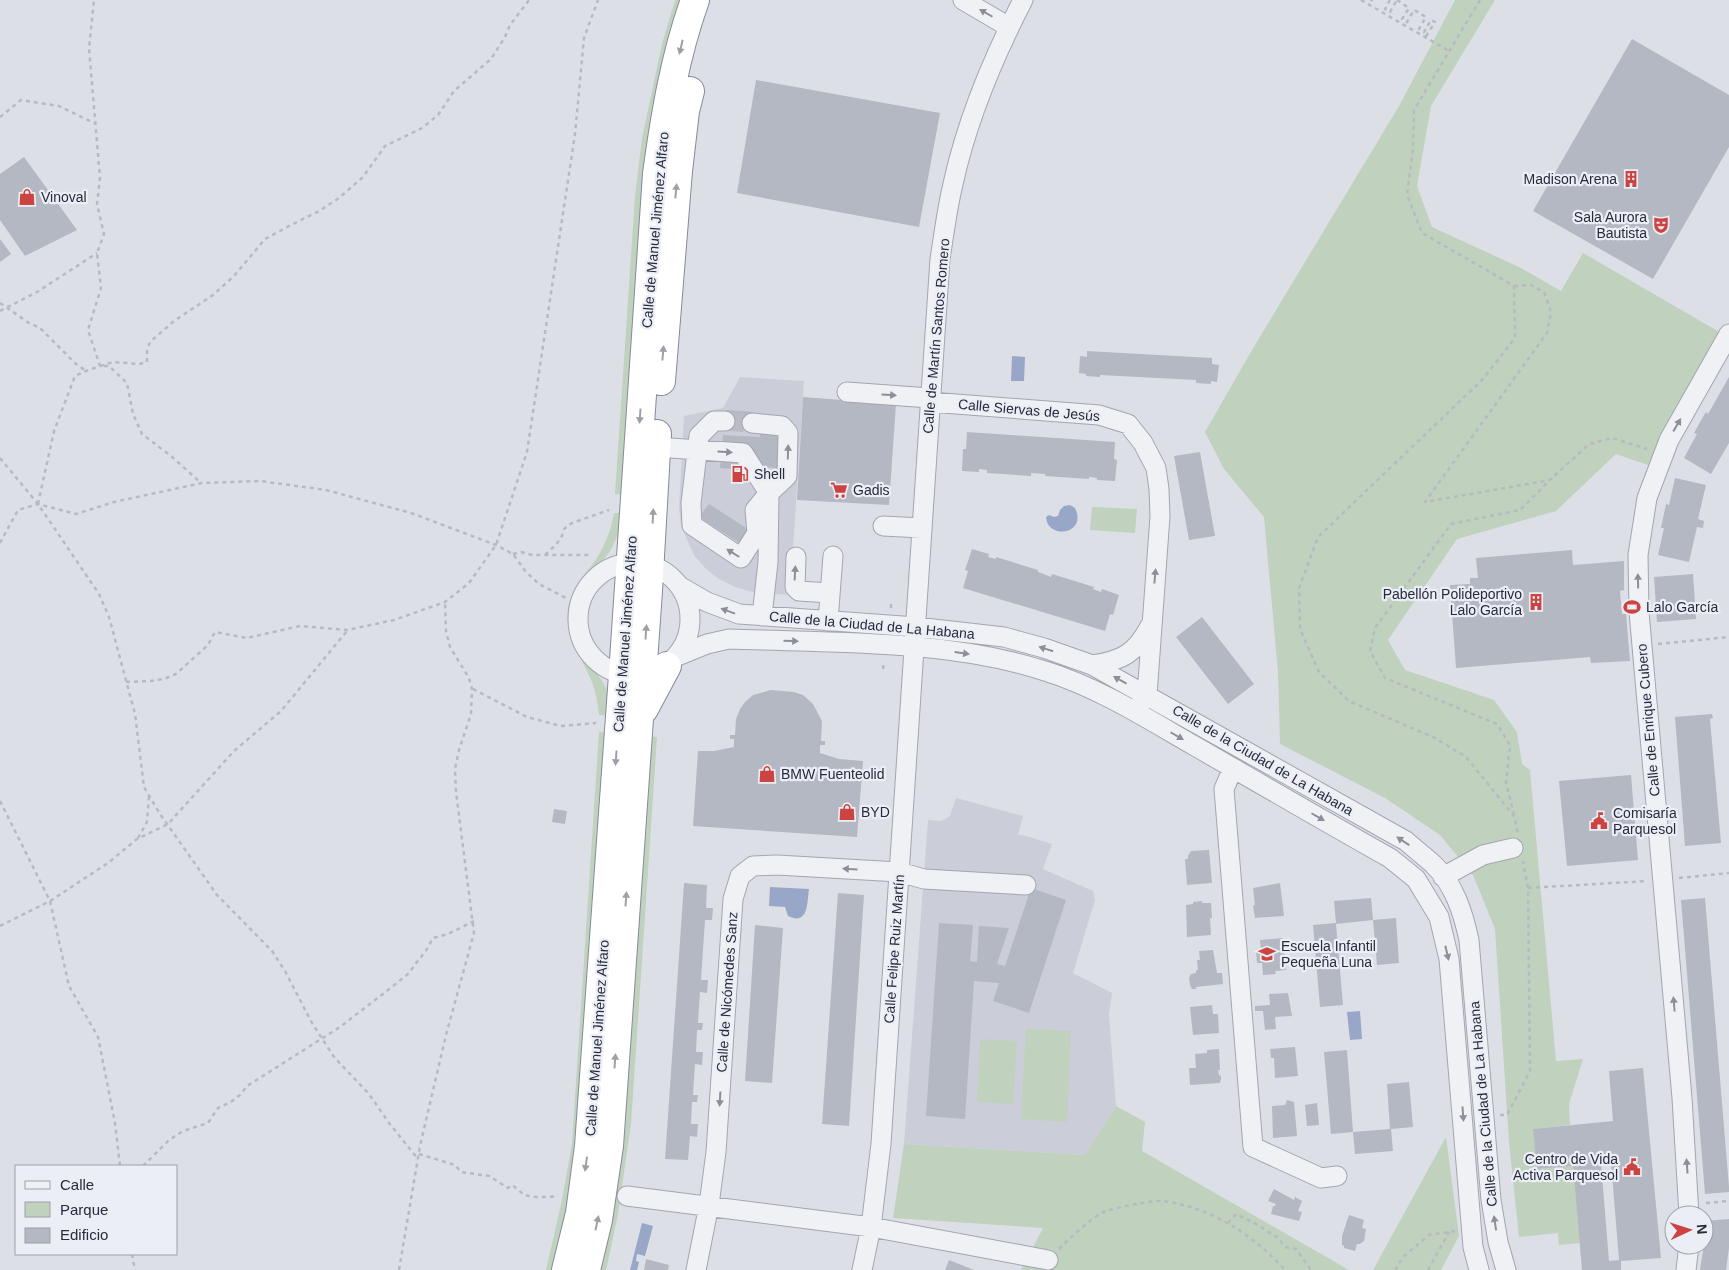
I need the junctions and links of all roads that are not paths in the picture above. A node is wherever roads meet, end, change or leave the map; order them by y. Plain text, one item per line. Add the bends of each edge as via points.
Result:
1 (694, 0) edge
2 (714, 0) edge
3 (963, 0) edge
4 (1023, 0) edge
5 (1009, 27) junction
6 (1729, 334) edge
7 (848, 392) dead end
8 (930, 400) junction
9 (725, 421) tunnel mouth
10 (752, 423) tunnel mouth
11 (656, 447) junction
12 (696, 450) junction
13 (769, 493) junction
14 (883, 526) dead end
15 (922, 528) junction
16 (833, 556) dead end
17 (796, 557) dead end
18 (640, 564) junction
19 (681, 587) junction
20 (830, 593) junction
21 (762, 616) junction
22 (828, 621) junction
23 (1151, 624) junction
24 (916, 627) junction
25 (913, 646) junction
26 (1092, 665) junction
27 (652, 668) junction
28 (1149, 674) junction
29 (1147, 695) junction
30 (1134, 712) junction
31 (1178, 712) junction
32 (1233, 768) junction
33 (1517, 845) road end
34 (1404, 870) junction
35 (899, 872) junction
36 (1442, 876) junction
37 (1026, 885) dead end
38 (1440, 921) junction
39 (1337, 1176) dead end
40 (627, 1196) dead end
41 (709, 1205) junction
42 (1689, 1205) edge
43 (870, 1227) junction
44 (1688, 1255) edge
45 (1048, 1260) road end
46 (566, 1270) edge
47 (586, 1270) edge
48 (696, 1270) edge
49 (862, 1270) edge
50 (1479, 1270) edge
51 (1506, 1270) edge
52 (1686, 1270) edge

1 -> 18 highway, Calle de Manuel Jiménez Alfaro via 666,111 657,174
11 -> 2 highway, Calle de Manuel Jiménez Alfaro via 685,111
5 -> 3 street
4 - 5 street, Calle de Martín Santos Romero
5 - 8 street, Calle de Martín Santos Romero via 981,91 953,183 940,260
42 -> 6 street, Calle de Enrique Cubero via 1639,612 1638,554 1647,498 1663,454
7 -> 8 street, Calle Siervas de Jesús
8 - 15 street, Calle de Martín Santos Romero
23 -> 8 street, Calle Siervas de Jesús via 1160,516 1159,489 1156,468 1128,424 1098,415
9 - 12 street via 714,421 699,436
13 -> 10 street via 787,476 788,433 782,426
11 - 12 street
18 -> 11 highway, Calle de Manuel Jiménez Alfaro
12 -> 13 street via 743,453
13 -> 12 street via 755,510 757,533 741,558 692,525 690,503
13 - 21 street via 768,562
14 - 15 street
15 - 24 street, Calle de Martín Santos Romero
16 - 20 street
20 -> 17 street via 799,591 795,587
18 - 19 street, Calle de la Ciudad de La Habana via 672,577
18 - 27 highway, Calle de Manuel Jiménez Alfaro
18 - 27 street via 618,565 590,585 580,605 579,628 590,654 602,666
21 -> 19 street, Calle de la Ciudad de La Habana via 728,611
19 - 27 street via 688,608 686,639
20 - 22 street
21 - 22 street, Calle de la Ciudad de La Habana
22 - 24 street, Calle de la Ciudad de La Habana
23 - 26 street, Calle Siervas de Jesús via 1131,653
23 - 28 street, Calle Siervas de Jesús
24 - 25 street, Calle Felipe Ruiz Martín
26 -> 24 street, Calle de la Ciudad de La Habana via 1004,637
27 -> 25 street, Calle de la Ciudad de La Habana via 707,644 729,639
25 -> 30 street, Calle de la Ciudad de La Habana via 997,658 1045,671 1080,684
25 - 35 street, Calle Felipe Ruiz Martín
29 -> 26 street, Calle de la Ciudad de La Habana
27 -> 46 highway, Calle de Manuel Jiménez Alfaro via 580,1213
47 -> 27 highway, Calle de Manuel Jiménez Alfaro via 598,1220 609,1146 639,719
28 - 29 street, Calle Siervas de Jesús
28 - 31 street
29 - 30 street
29 - 31 street, Calle de la Ciudad de La Habana
30 -> 32 street, Calle de la Ciudad de La Habana
36 -> 31 street, Calle de la Ciudad de La Habana via 1406,841
32 -> 34 street, Calle de la Ciudad de La Habana via 1390,858
32 - 39 street, Calle de la Ciudad de La Habana via 1224,789 1253,1147 1321,1178
33 - 36 street via 1482,855
34 - 36 street
34 - 38 street, Calle de la Ciudad de La Habana via 1416,879
35 - 37 street, Calle de Nicómedes Sanz via 924,879
35 -> 41 street, Calle de Nicómedes Sanz via 777,865 752,866 740,876 733,899 716,1152
35 - 43 street, Calle Felipe Ruiz Martín via 881,1144
36 - 38 street
51 -> 36 street, Calle de la Ciudad de La Habana via 1492,1200 1469,940 1456,895
38 -> 50 street, Calle de la Ciudad de La Habana via 1449,959 1473,1247
40 - 41 street
41 - 43 street
41 - 48 street, Calle de Nicómedes Sanz
43 - 45 street
43 - 49 street, Calle Felipe Ruiz Martín
44 - 52 street

